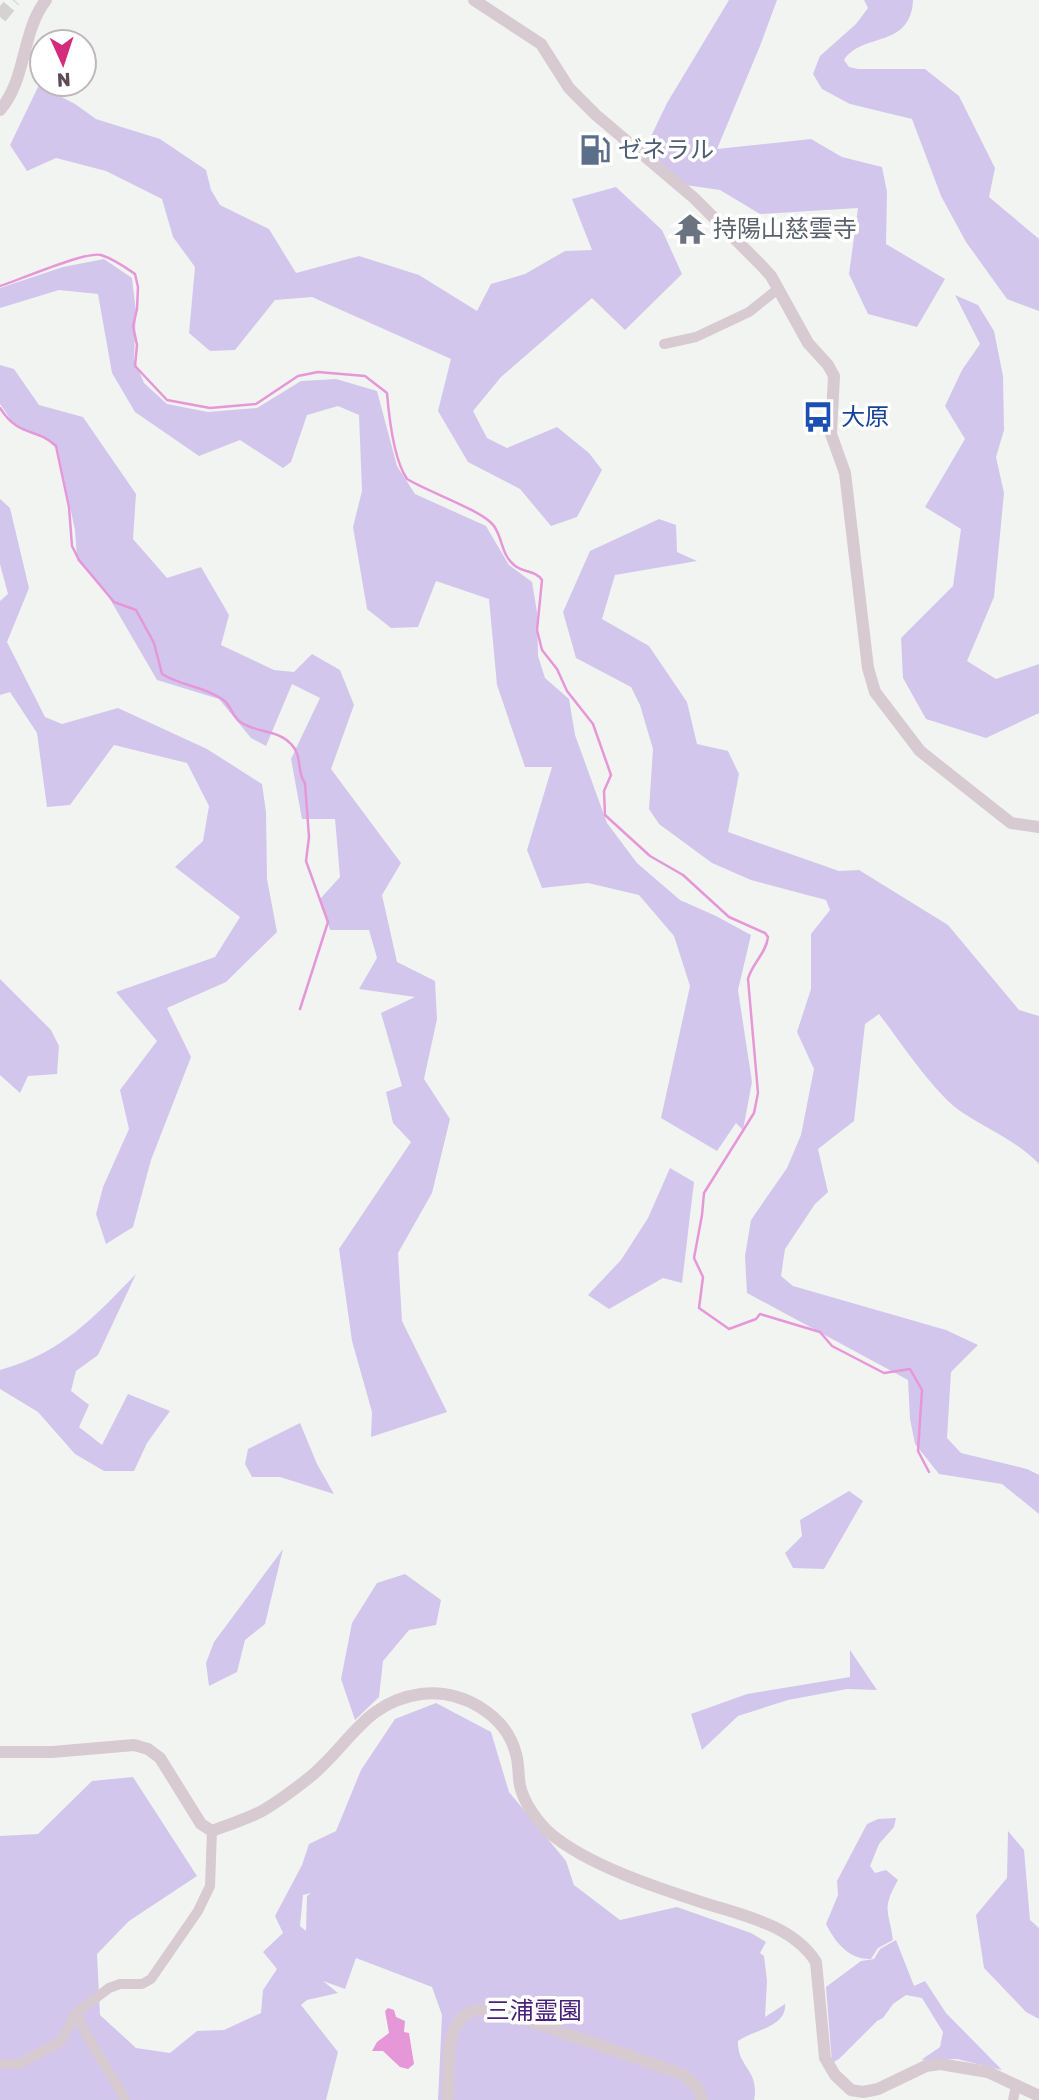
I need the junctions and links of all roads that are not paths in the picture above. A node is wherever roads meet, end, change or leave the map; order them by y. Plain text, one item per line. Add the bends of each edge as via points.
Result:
1 (47, 0) edge
2 (474, 0) edge
3 (0, 110) edge
4 (778, 289) junction
5 (664, 344) dead end
6 (1039, 827) edge
7 (0, 1752) edge
8 (212, 1831) junction
9 (76, 2013) junction
10 (0, 2064) edge
11 (1016, 2086) junction
12 (1039, 2096) edge
13 (125, 2100) edge
14 (448, 2100) edge
15 (702, 2100) edge
16 (1013, 2100) edge

1 - 3 street via 33,20 14,90
2 - 4 street via 541,44 569,89 694,198 761,265
4 - 5 street via 749,312 696,337
4 - 6 street via 808,343 834,376 831,434 845,473 868,668 875,692 920,751 1011,823
7 - 8 street via 134,1745 148,1749 160,1758 201,1824
8 - 9 street via 210,1886 151,1979 109,1988
8 - 11 street via 261,1811 307,1780 388,1703 423,1694 460,1697 484,1708 505,1731 517,1754 520,1786 529,1808 551,1834 595,1862 774,1927 809,1951 816,1962 825,2058 851,2090 878,2089 940,2064 988,2072
9 - 10 street via 60,2042 19,2064
9 - 13 street
11 - 12 street
11 - 16 street
14 - 15 street via 452,2031 463,2017 485,2009 682,2074 697,2087

